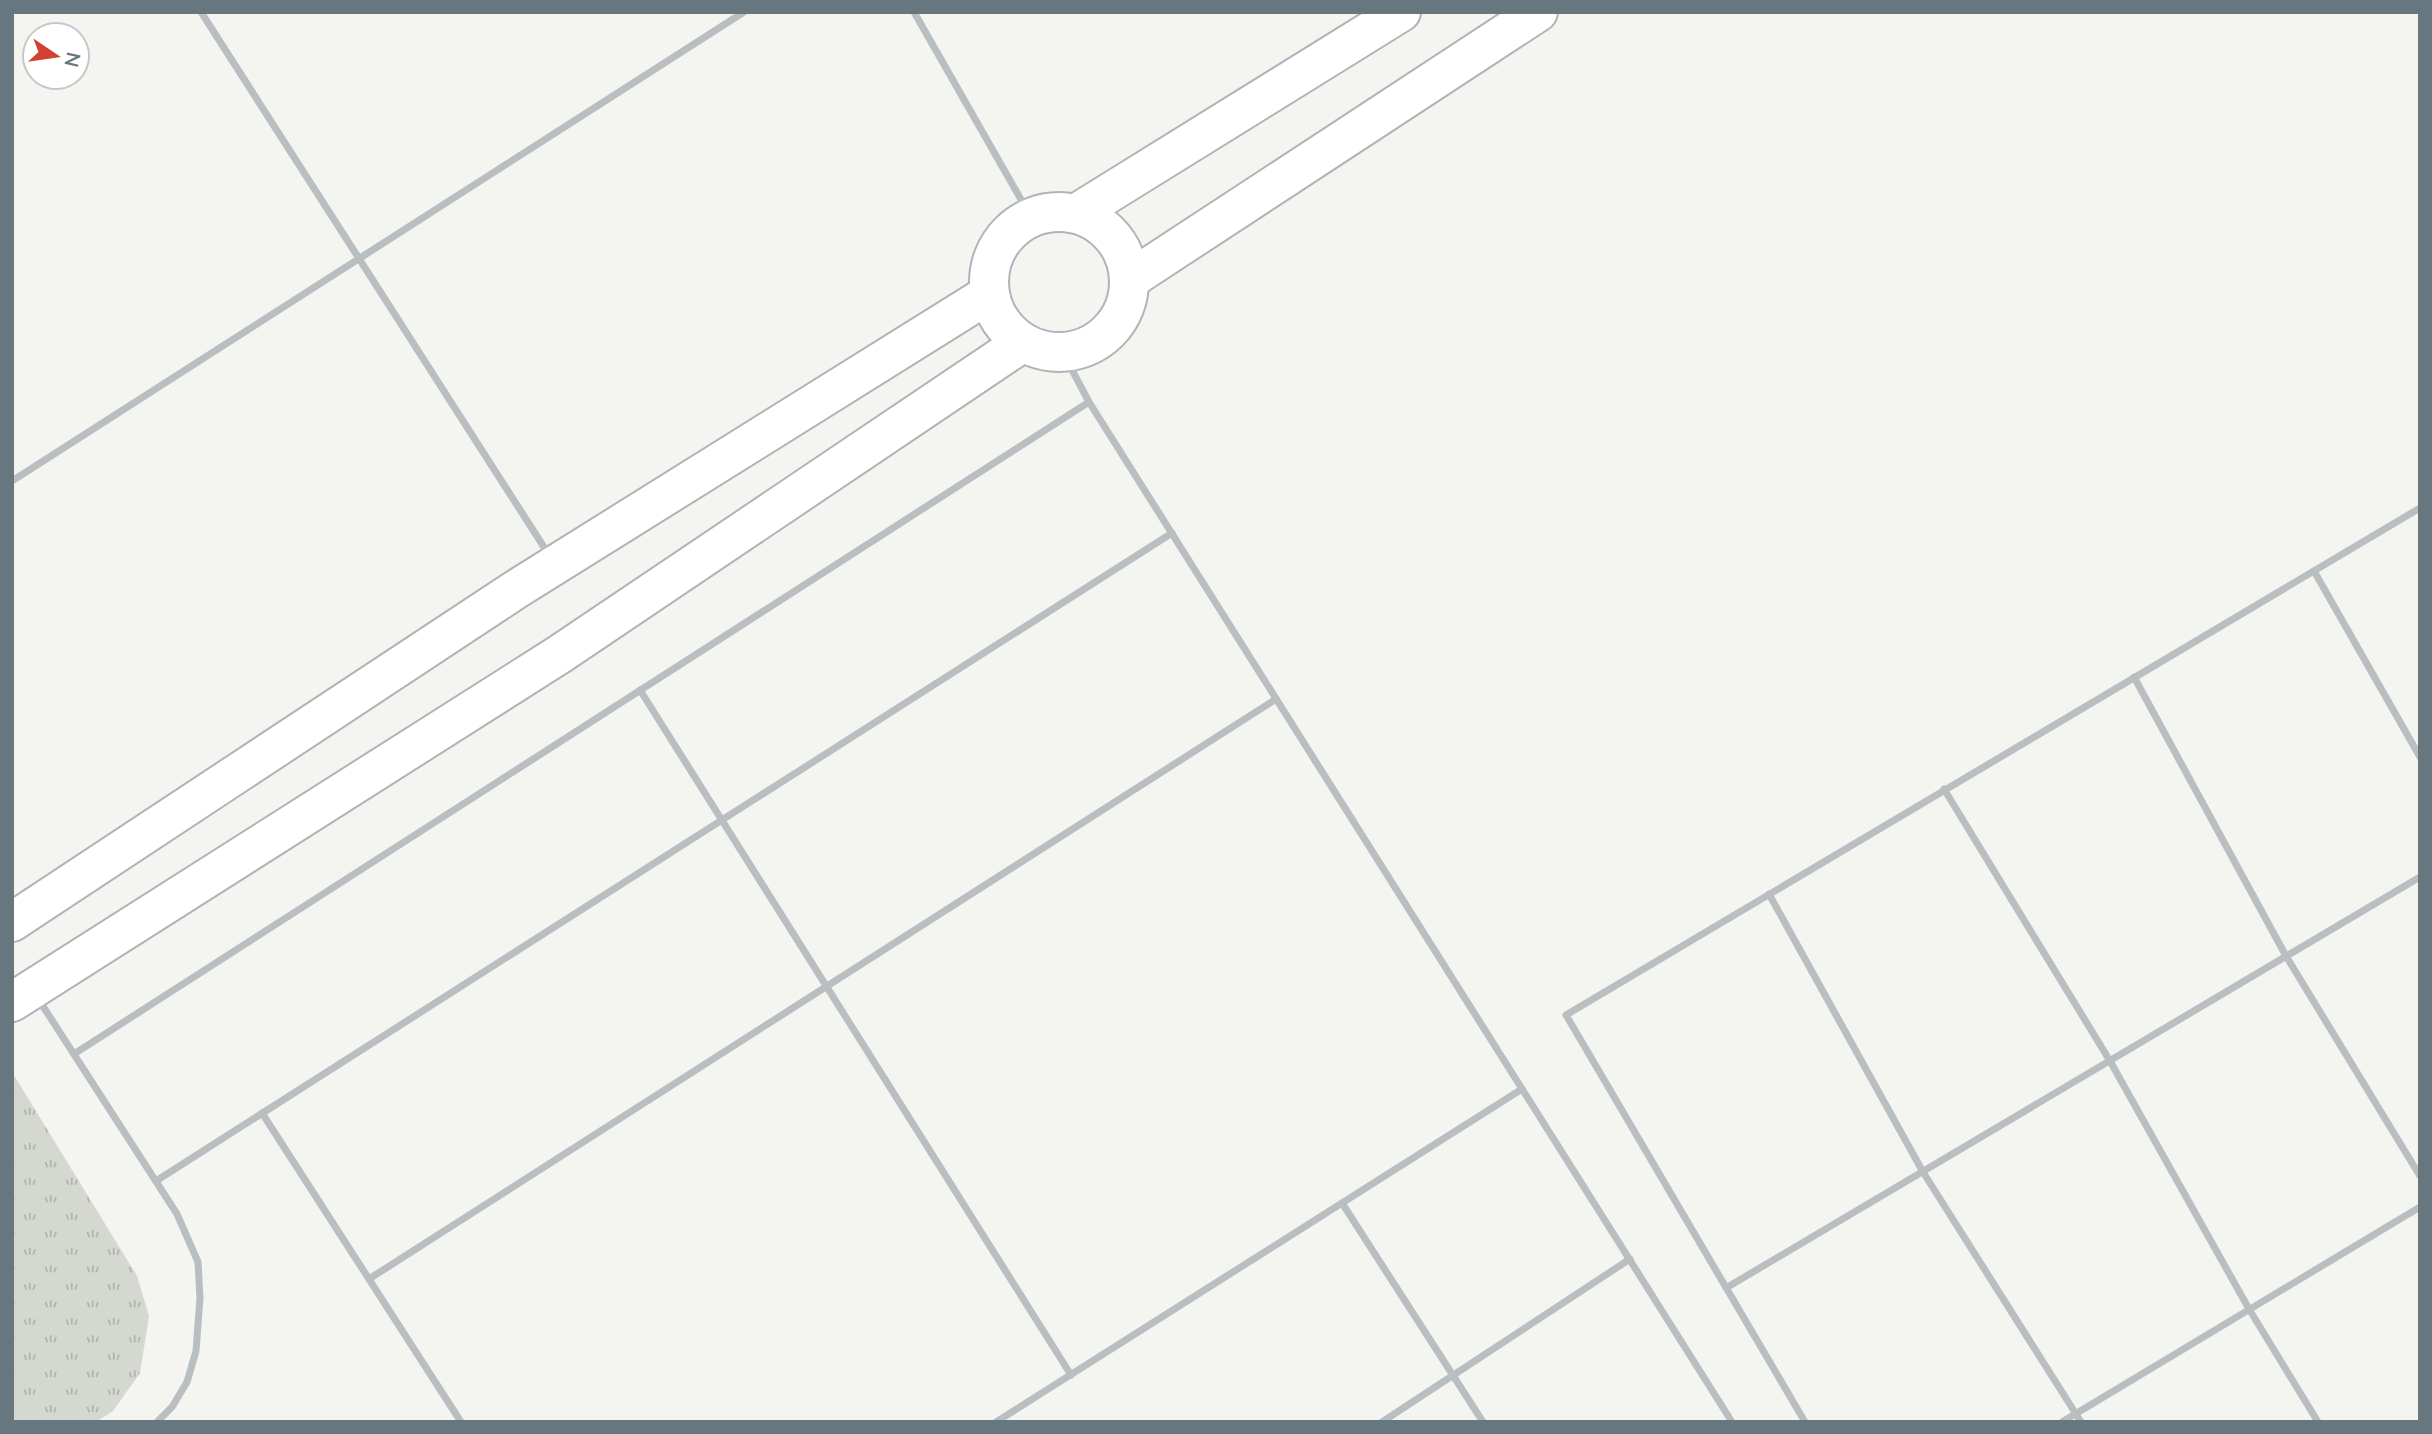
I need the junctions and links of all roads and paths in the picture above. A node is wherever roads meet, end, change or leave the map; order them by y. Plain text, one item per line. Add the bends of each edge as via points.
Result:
1 (201, 12) edge
2 (744, 12) edge
3 (914, 12) edge
4 (1401, 12) edge
5 (1538, 12) edge
6 (1077, 214) junction
7 (1031, 217) junction
8 (359, 259) junction
9 (1129, 280) junction
10 (989, 294) junction
11 (1022, 343) junction
12 (1063, 353) junction
13 (1089, 402) junction
14 (12, 481) edge
15 (2420, 508) edge
16 (1172, 533) junction
17 (555, 565) junction
18 (2314, 571) junction
19 (2134, 677) junction
20 (640, 690) junction
21 (1276, 699) junction
22 (2420, 757) edge
23 (1944, 789) junction
24 (723, 819) junction
25 (2420, 877) edge
26 (1769, 894) junction
27 (12, 922) edge
28 (2286, 956) junction
29 (828, 986) junction
30 (22, 996) edge
31 (74, 1054) junction
32 (2110, 1061) junction
33 (1522, 1089) junction
34 (262, 1113) junction
35 (1923, 1172) junction
36 (2420, 1176) edge
37 (156, 1181) junction
38 (1342, 1203) junction
39 (2420, 1206) edge
40 (1630, 1259) junction
41 (369, 1279) junction
42 (1726, 1289) junction
43 (2249, 1309) junction
44 (1071, 1375) junction
45 (1453, 1375) junction
46 (2076, 1414) junction
47 (157, 1422) edge
48 (461, 1422) edge
49 (996, 1422) edge
50 (1382, 1422) edge
51 (1483, 1422) edge
52 (1732, 1422) edge
53 (1805, 1422) edge
54 (2062, 1422) edge
55 (2081, 1422) edge
56 (2318, 1422) edge

1 - 8 street
2 - 8 street
3 - 7 street
4 - 6 main road
5 - 9 main road
6 - 7 main road
6 - 9 main road via 1098,223 1114,238 1125,258
7 - 10 main road via 1011,230 996,248
8 - 14 street
8 - 17 street
9 - 12 main road via 1126,302 1103,337
10 - 11 main road via 1006,330
10 - 17 main road
11 - 12 main road
11 - 30 main road via 560,654
12 - 13 street
13 - 16 street
13 - 20 street
15 - 18 street
16 - 21 street
16 - 24 street
17 - 27 main road
18 - 19 street
18 - 22 street
19 - 23 street
19 - 28 street
20 - 24 street
20 - 31 street
21 - 29 street
21 - 33 street
23 - 26 street
23 - 32 street
24 - 29 street
24 - 34 street
25 - 28 street
26 - 35 street
26 - 42 street via 1566,1014
28 - 32 street
28 - 36 street
29 - 41 street
29 - 44 street
30 - 31 street
31 - 37 street
32 - 35 street
32 - 43 street
33 - 38 street
33 - 40 street
34 - 37 street
34 - 41 street
35 - 42 street
35 - 46 street
37 - 47 street via 198,1262 200,1298 196,1351 187,1382
38 - 44 street
38 - 45 street
39 - 43 street
40 - 45 street
40 - 52 street
41 - 48 street
42 - 53 street
43 - 46 street
43 - 56 street
44 - 49 street
45 - 50 street
45 - 51 street
46 - 54 street
46 - 55 street

